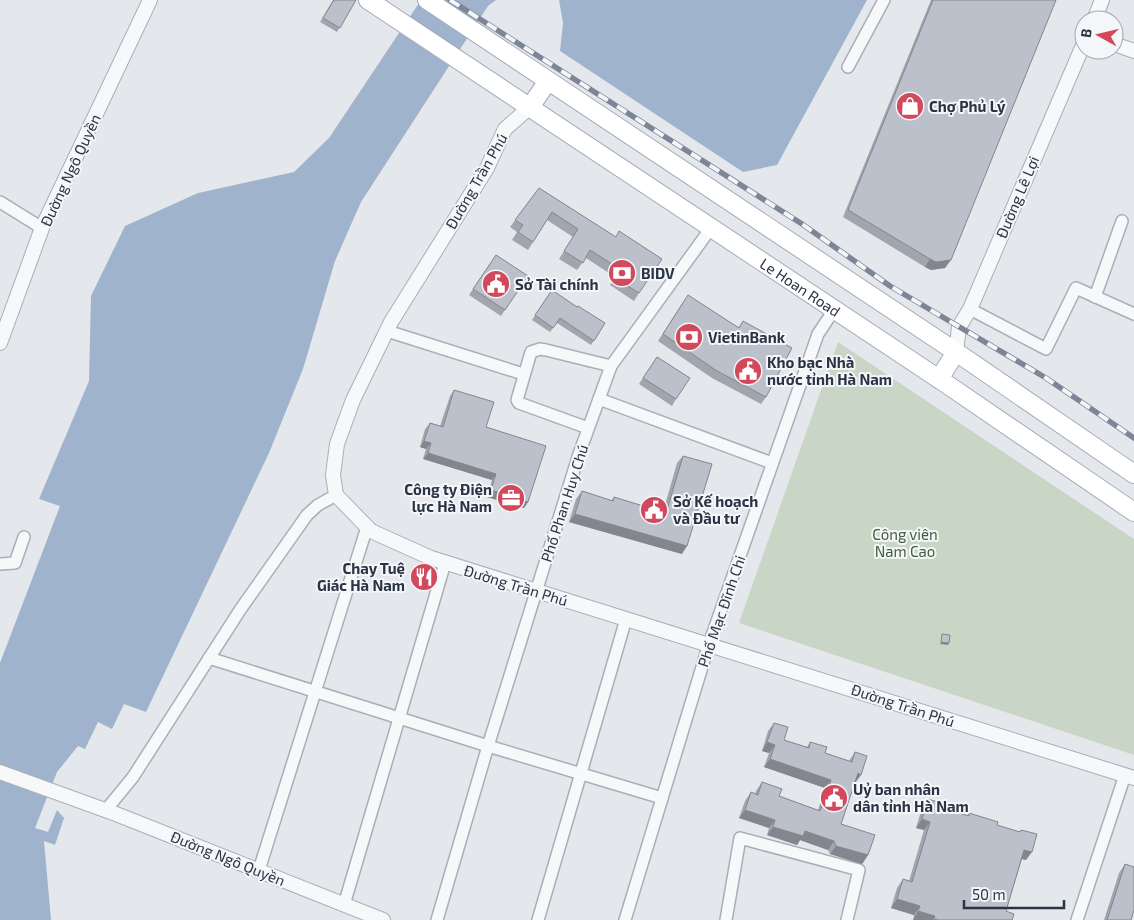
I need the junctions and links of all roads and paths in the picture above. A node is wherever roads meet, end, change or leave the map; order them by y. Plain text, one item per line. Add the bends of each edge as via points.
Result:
1 (150, 0) edge
2 (368, 0) edge
3 (427, 0) edge
4 (884, 0) edge
5 (1076, 60) edge
6 (848, 66) dead end
7 (548, 81) junction
8 (530, 107) junction
9 (0, 202) edge
10 (1122, 221) dead end
11 (42, 228) junction
12 (711, 228) junction
13 (1095, 297) junction
14 (970, 309) junction
15 (834, 310) junction
16 (1134, 314) edge
17 (387, 331) junction
18 (0, 344) edge
19 (956, 352) junction
20 (611, 366) junction
21 (523, 374) junction
22 (939, 379) junction
23 (599, 399) junction
24 (588, 428) junction
25 (772, 464) junction
26 (1134, 474) edge
27 (336, 496) junction
28 (1134, 512) edge
29 (367, 527) junction
30 (24, 537) dead end
31 (445, 563) junction
32 (0, 564) edge
33 (536, 591) junction
34 (626, 619) junction
35 (709, 644) junction
36 (209, 658) junction
37 (315, 691) junction
38 (400, 717) junction
39 (488, 746) junction
40 (0, 772) edge
41 (581, 773) junction
42 (1130, 777) edge
43 (662, 798) junction
44 (106, 810) junction
45 (258, 870) junction
46 (344, 906) junction
47 (383, 920) edge
48 (437, 920) edge
49 (538, 920) edge
50 (625, 920) edge
51 (726, 920) edge
52 (847, 920) edge
53 (1077, 920) edge

1 - 11 street, Đường Ngô Quyền
2 - 8 main road, Le Hoan Road
3 - 7 main road
4 - 6 street
5 - 14 street, Đường Lê Lợi
7 - 8 main road
7 - 19 main road
8 - 12 main road, Le Hoan Road
8 - 17 street, Đường Trần Phú via 505,129 487,168
9 - 11 street
10 - 13 street
11 - 18 street, Đường Ngô Quyền
12 - 15 main road, Le Hoan Road
12 - 20 street, Phố Phan Huy Chú
13 - 14 street via 1076,288 1046,349
13 - 16 street
14 - 19 street, Đường Lê Lợi via 959,327
15 - 22 main road, Le Hoan Road
15 - 25 street, Phố Mạc Đĩnh Chi via 818,334
17 - 21 street
17 - 27 street, Đường Trần Phú via 353,400 337,444 333,475
19 - 22 main road
19 - 26 main road
20 - 21 street via 540,349 531,352
20 - 23 street, Phố Phan Huy Chú
21 - 24 street via 517,400 522,406
22 - 28 main road, Le Hoan Road
23 - 24 street, Phố Phan Huy Chú
23 - 25 street
24 - 33 street, Phố Phan Huy Chú
25 - 35 street, Phố Mạc Đĩnh Chi
27 - 29 street, Đường Trần Phú
27 - 36 street via 307,515
29 - 31 street, Đường Trần Phú via 401,546
29 - 37 street
30 - 32 street via 16,563
31 - 33 street, Đường Trần Phú
31 - 38 street
33 - 34 street, Đường Trần Phú
33 - 39 street, Phố Phan Huy Chú
34 - 35 street, Đường Trần Phú
34 - 41 street
35 - 42 street, Đường Trần Phú
35 - 43 street, Phố Mạc Đĩnh Chi
36 - 37 street
36 - 44 street via 133,777
37 - 38 street
37 - 45 street
38 - 39 street
38 - 46 street
39 - 41 street
39 - 48 street, Phố Phan Huy Chú
40 - 44 street, Đường Ngô Quyền
41 - 43 street
41 - 49 street
42 - 53 street
43 - 50 street, Phố Mạc Đĩnh Chi
44 - 45 street, Đường Ngô Quyền
45 - 46 street, Đường Ngô Quyền
46 - 47 street, Đường Ngô Quyền
51 - 52 street via 740,838 859,870

